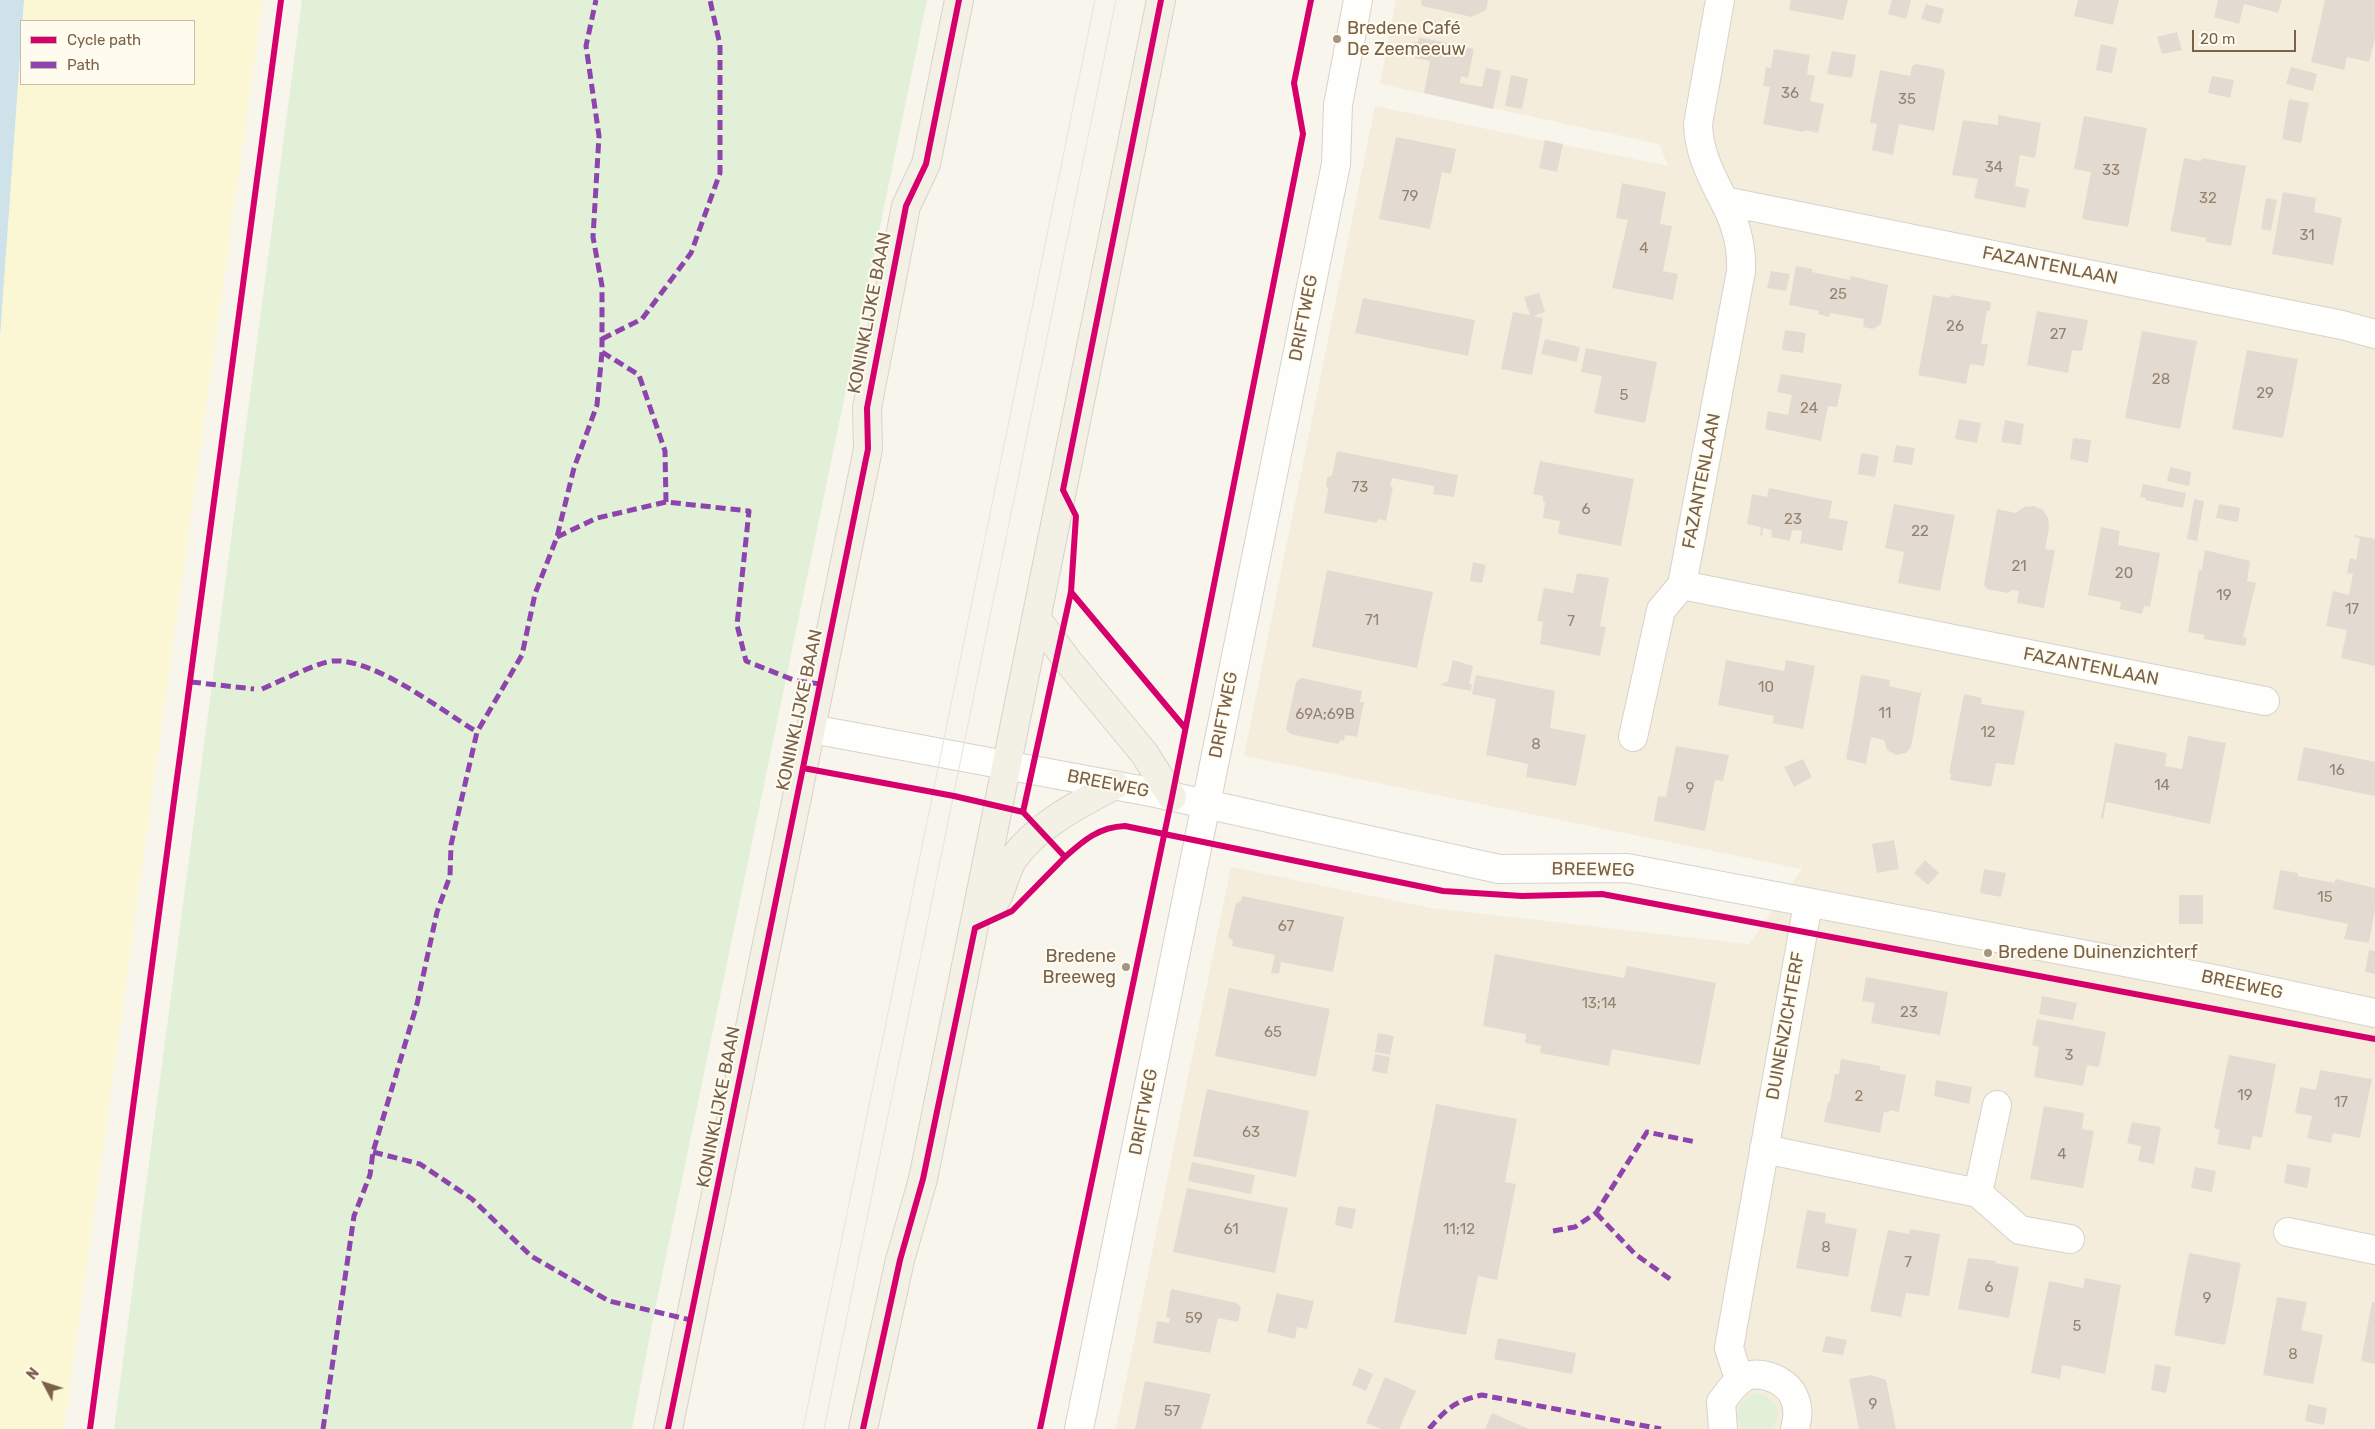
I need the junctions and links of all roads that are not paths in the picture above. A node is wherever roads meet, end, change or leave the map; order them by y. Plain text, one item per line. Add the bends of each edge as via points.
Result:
1 (959, 0) edge
2 (1161, 0) edge
3 (1358, 0) edge
4 (1720, 0) edge
5 (1724, 201) junction
6 (2375, 334) edge
7 (1682, 585) junction
8 (1037, 619) junction
9 (2265, 701) dead end
10 (812, 729) junction
11 (1633, 737) dead end
12 (1007, 765) junction
13 (1115, 785) junction
14 (1172, 797) junction
15 (1206, 806) junction
16 (1808, 904) junction
17 (975, 928) junction
18 (2375, 1014) edge
19 (1997, 1105) dead end
20 (1764, 1149) junction
21 (1978, 1193) junction
22 (2288, 1232) dead end
23 (2070, 1239) dead end
24 (2375, 1250) edge
25 (1739, 1379) junction
26 (668, 1429) edge
27 (863, 1429) edge
28 (1079, 1429) edge
29 (1723, 1429) edge
30 (1795, 1429) edge

1 - 10 main road, KONINKLIJKE BAAN via 926,164 906,206 867,408 868,449
2 - 8 main road
3 - 15 street, DRIFTWEG via 1338,105 1336,164
4 - 5 street, FAZANTENLAAN via 1698,124 1703,160
5 - 6 street, FAZANTENLAAN
5 - 7 street, FAZANTENLAAN via 1732,216 1742,253 1741,271
7 - 9 street, FAZANTENLAAN
7 - 11 street, FAZANTENLAAN via 1661,610
8 - 12 main road
8 - 14 main road via 1144,753
10 - 12 street, BREEWEG
10 - 26 main road, KONINKLIJKE BAAN
12 - 13 street, BREEWEG
12 - 17 main road
13 - 14 street, BREEWEG
13 - 17 main road via 1075,806 1026,844 1006,872 999,898
14 - 15 street, BREEWEG
15 - 16 street, BREEWEG via 1499,869 1628,868
15 - 28 street, DRIFTWEG
16 - 18 street, BREEWEG via 2214,979
16 - 20 street, DUINENZICHTERF
17 - 27 main road via 923,1179 900,1260
19 - 21 street
20 - 21 street
20 - 25 street, DUINENZICHTERF via 1729,1348
21 - 23 street via 2020,1230
22 - 24 street
25 - 29 street via 1721,1402
25 - 30 street via 1759,1374 1778,1379 1792,1393 1798,1412

